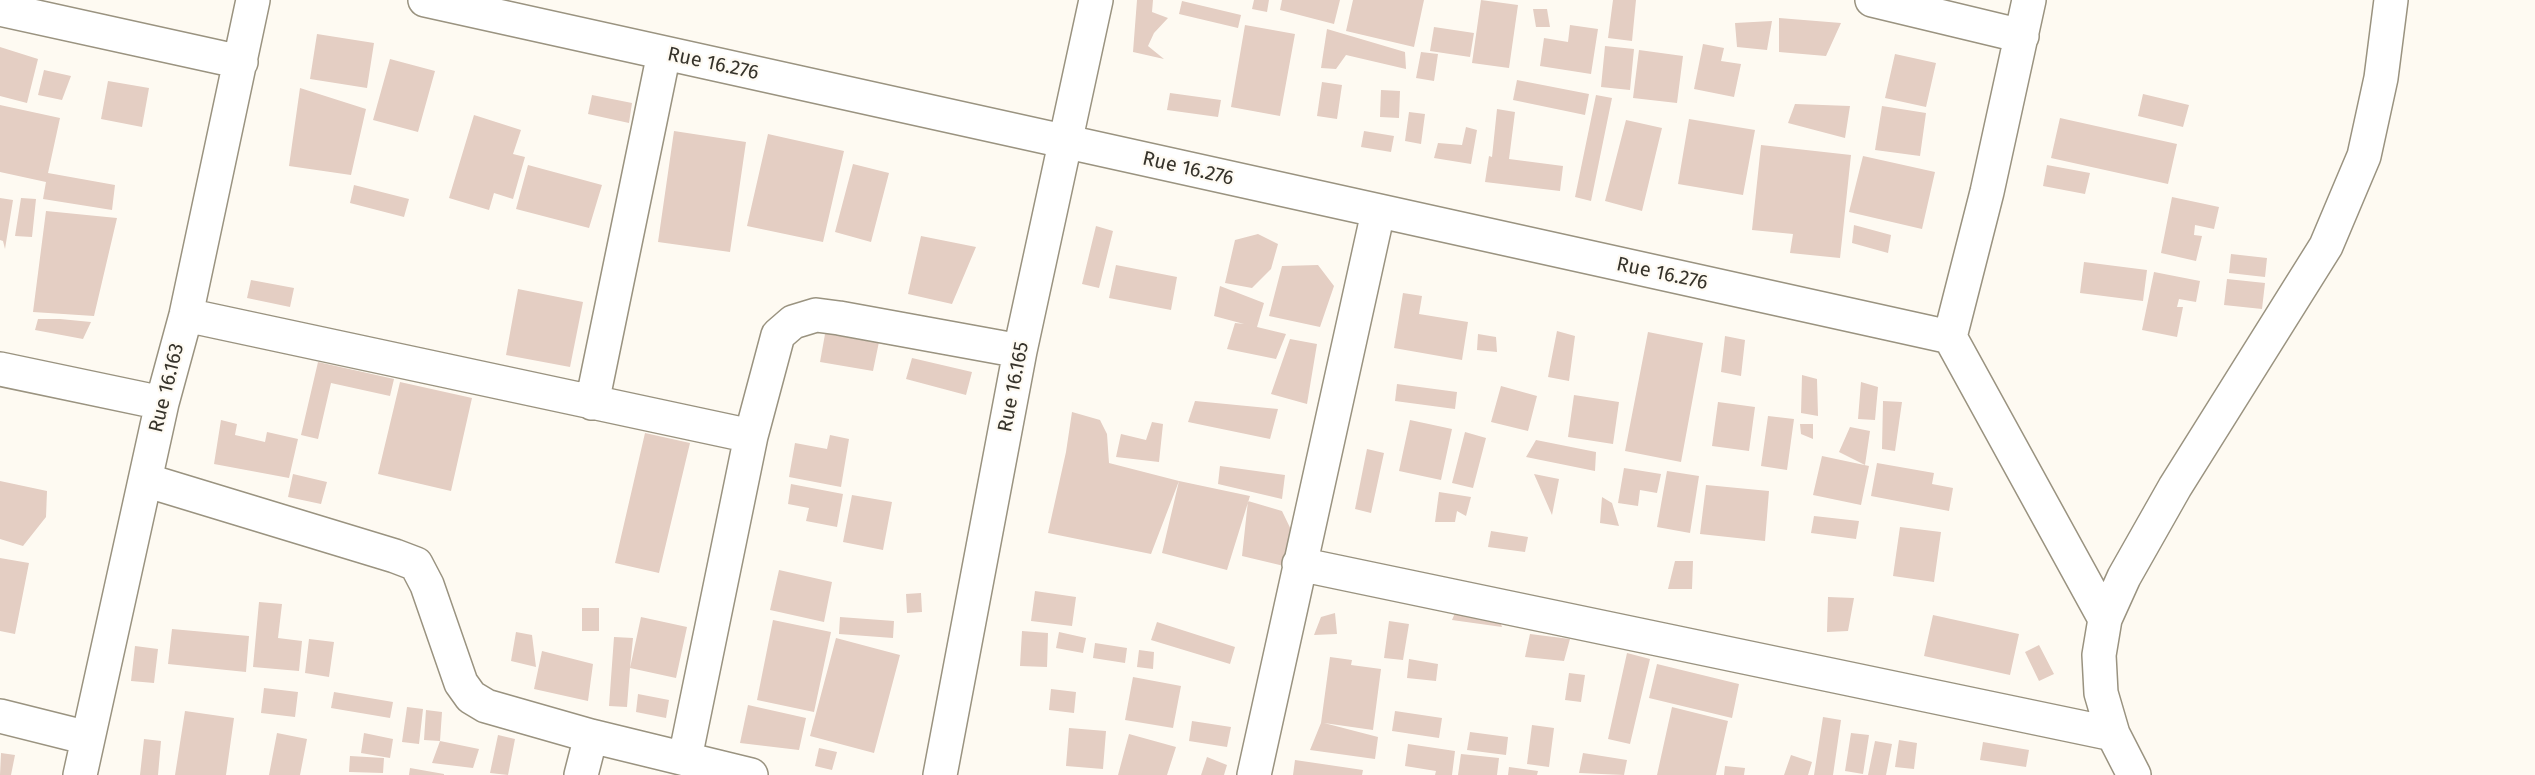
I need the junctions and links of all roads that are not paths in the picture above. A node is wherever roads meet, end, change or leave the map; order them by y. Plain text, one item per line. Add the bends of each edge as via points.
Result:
1 (253, 0) edge
2 (425, 0) edge
3 (1096, 0) edge
4 (1872, 0) edge
5 (2029, 0) edge
6 (2391, 0) edge
7 (0, 9) edge
8 (510, 9) edge
9 (2022, 36) junction
10 (664, 53) junction
11 (240, 62) junction
12 (1066, 142) junction
13 (1378, 212) junction
14 (186, 315) junction
15 (1950, 337) junction
16 (1020, 351) junction
17 (0, 369) edge
18 (162, 403) junction
19 (592, 403) junction
20 (751, 436) junction
21 (145, 480) junction
22 (1299, 564) junction
23 (2105, 619) junction
24 (0, 716) edge
25 (2113, 734) junction
26 (591, 736) junction
27 (88, 738) junction
28 (685, 758) junction
29 (80, 775) edge
30 (581, 775) edge
31 (751, 775) edge
32 (940, 775) edge
33 (1254, 775) edge
34 (2134, 775) edge

1 - 11 street, Rue 16.163
2 - 8 street, Rue 16.276
3 - 12 street, Rue 16.165
4 - 9 street
5 - 9 street
6 - 23 street via 2381,78 2364,156 2326,246 2175,488 2124,577
7 - 11 street
8 - 10 street, Rue 16.276
9 - 15 street
10 - 12 street, Rue 16.276
10 - 19 street
11 - 14 street, Rue 16.163
12 - 13 street, Rue 16.276
12 - 16 street, Rue 16.165
13 - 15 street, Rue 16.276
13 - 22 street
14 - 18 street, Rue 16.163
14 - 19 street
15 - 23 street
16 - 20 street via 816,315 793,322 778,335
16 - 32 street, Rue 16.165
17 - 18 street
18 - 21 street, Rue 16.163
19 - 20 street
20 - 28 street
21 - 26 street via 416,564 461,683 471,697 486,706
21 - 27 street, Rue 16.163
22 - 25 street
22 - 33 street
23 - 25 street via 2099,655 2101,693
24 - 27 street
25 - 34 street
26 - 28 street
26 - 30 street
27 - 29 street, Rue 16.163
28 - 31 street

